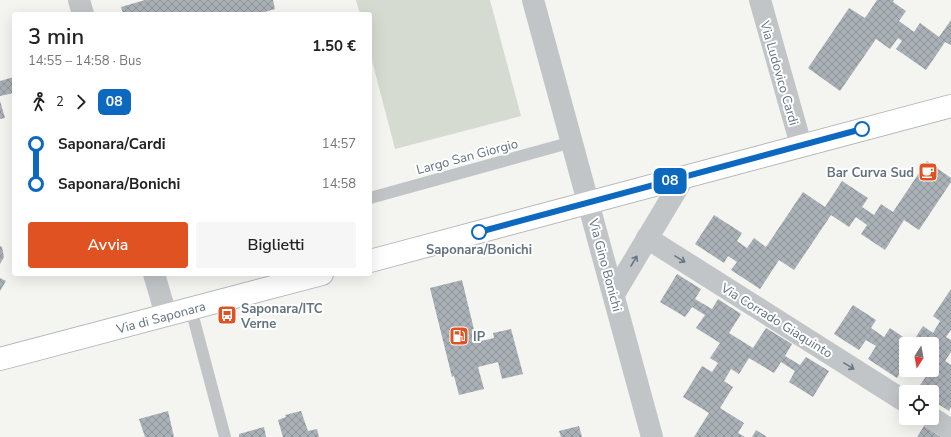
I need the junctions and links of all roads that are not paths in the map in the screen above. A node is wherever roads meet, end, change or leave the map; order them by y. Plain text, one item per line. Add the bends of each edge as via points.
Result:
1 (79, 0) edge
2 (533, 0) edge
3 (760, 0) edge
4 (82, 12) edge
5 (951, 106) edge
6 (572, 142) junction
7 (800, 145) junction
8 (684, 177) junction
9 (372, 197) edge
10 (589, 203) junction
11 (647, 238) junction
12 (372, 260) edge
13 (155, 276) edge
14 (315, 276) edge
15 (614, 294) junction
16 (192, 309) junction
17 (166, 315) junction
18 (0, 359) edge
19 (899, 398) edge
20 (939, 422) edge
21 (951, 430) edge
22 (225, 437) edge
23 (652, 437) edge

1 - 4 street
2 - 6 street, Via Gino Bonichi
3 - 7 street, Via Ludovico Cardi
5 - 7 street
6 - 9 lane, Largo San Giorgio
6 - 10 street, Via Gino Bonichi
7 - 8 street
8 - 10 street
8 - 11 street
10 - 12 street
10 - 15 street, Via Gino Bonichi
15 -> 11 street
11 -> 19 street, Via Corrado Giaquinto
13 - 17 street
14 - 16 street, Via di Saponara
15 - 23 street, Via Gino Bonichi
16 - 17 street, Via di Saponara
16 - 22 lane
17 - 18 street, Via di Saponara
20 - 21 street

